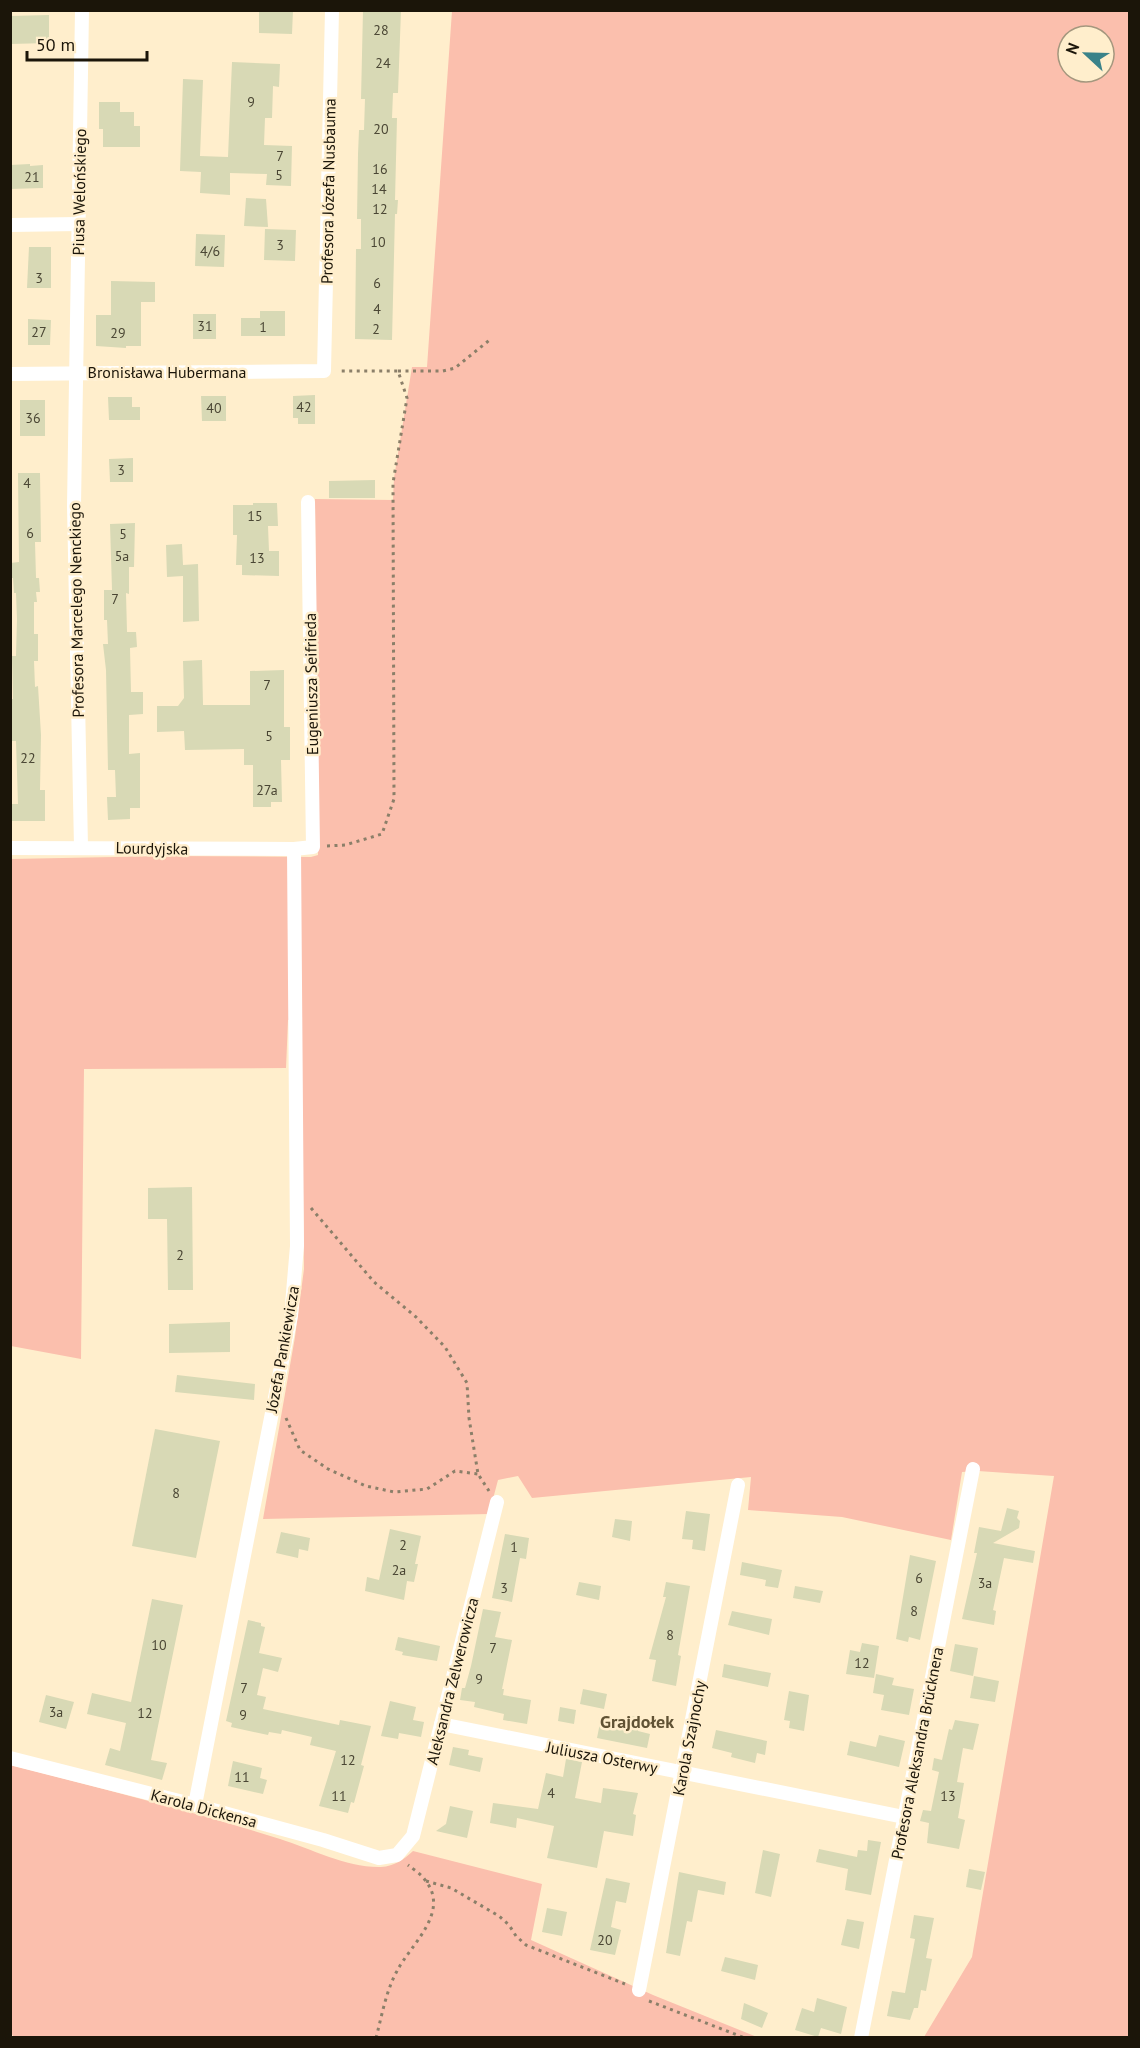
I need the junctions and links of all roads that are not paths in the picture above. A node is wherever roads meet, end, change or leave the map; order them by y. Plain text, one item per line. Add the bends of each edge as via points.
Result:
1 (82, 10) edge
2 (332, 10) edge
3 (79, 224) junction
4 (10, 225) edge
5 (324, 371) joint
6 (76, 373) junction
7 (10, 374) edge
8 (308, 502) dead end
9 (81, 847) junction
10 (10, 848) edge
11 (294, 849) junction
12 (973, 1469) dead end
13 (738, 1485) dead end
14 (497, 1502) road end
15 (441, 1724) junction
16 (10, 1758) edge
17 (682, 1773) junction
18 (195, 1805) junction
19 (904, 1817) junction
20 (397, 1855) joint
21 (639, 1990) road end
22 (861, 2037) edge

1 - 3 street, Piusa Welońskiego
2 - 5 street, Profesora Józefa Nusbauma
3 - 4 street
3 - 6 street, Piusa Welońskiego
5 - 6 street, Bronisława Hubermana
6 - 7 street, Bronisława Hubermana
6 - 9 street, Profesora Marcelego Nenckiego via 74,506
8 - 11 street, Eugeniusza Seifrieda via 313,847
9 - 10 street, Lourdyjska
9 - 11 street, Lourdyjska
11 - 18 street, Józefa Pankiewicza via 297,1246 291,1316
12 - 19 street, Profesora Aleksandra Brücknera
13 - 17 street, Karola Szajnochy
14 - 15 street, Aleksandra Zelwerowicza
15 - 17 street, Juliusza Osterwy
15 - 20 street, Aleksandra Zelwerowicza via 413,1836
16 - 18 street, Karola Dickensa
17 - 19 street, Juliusza Osterwy
17 - 21 street, Karola Szajnochy
18 - 20 street, Karola Dickensa via 379,1858
19 - 22 street, Profesora Aleksandra Brücknera

